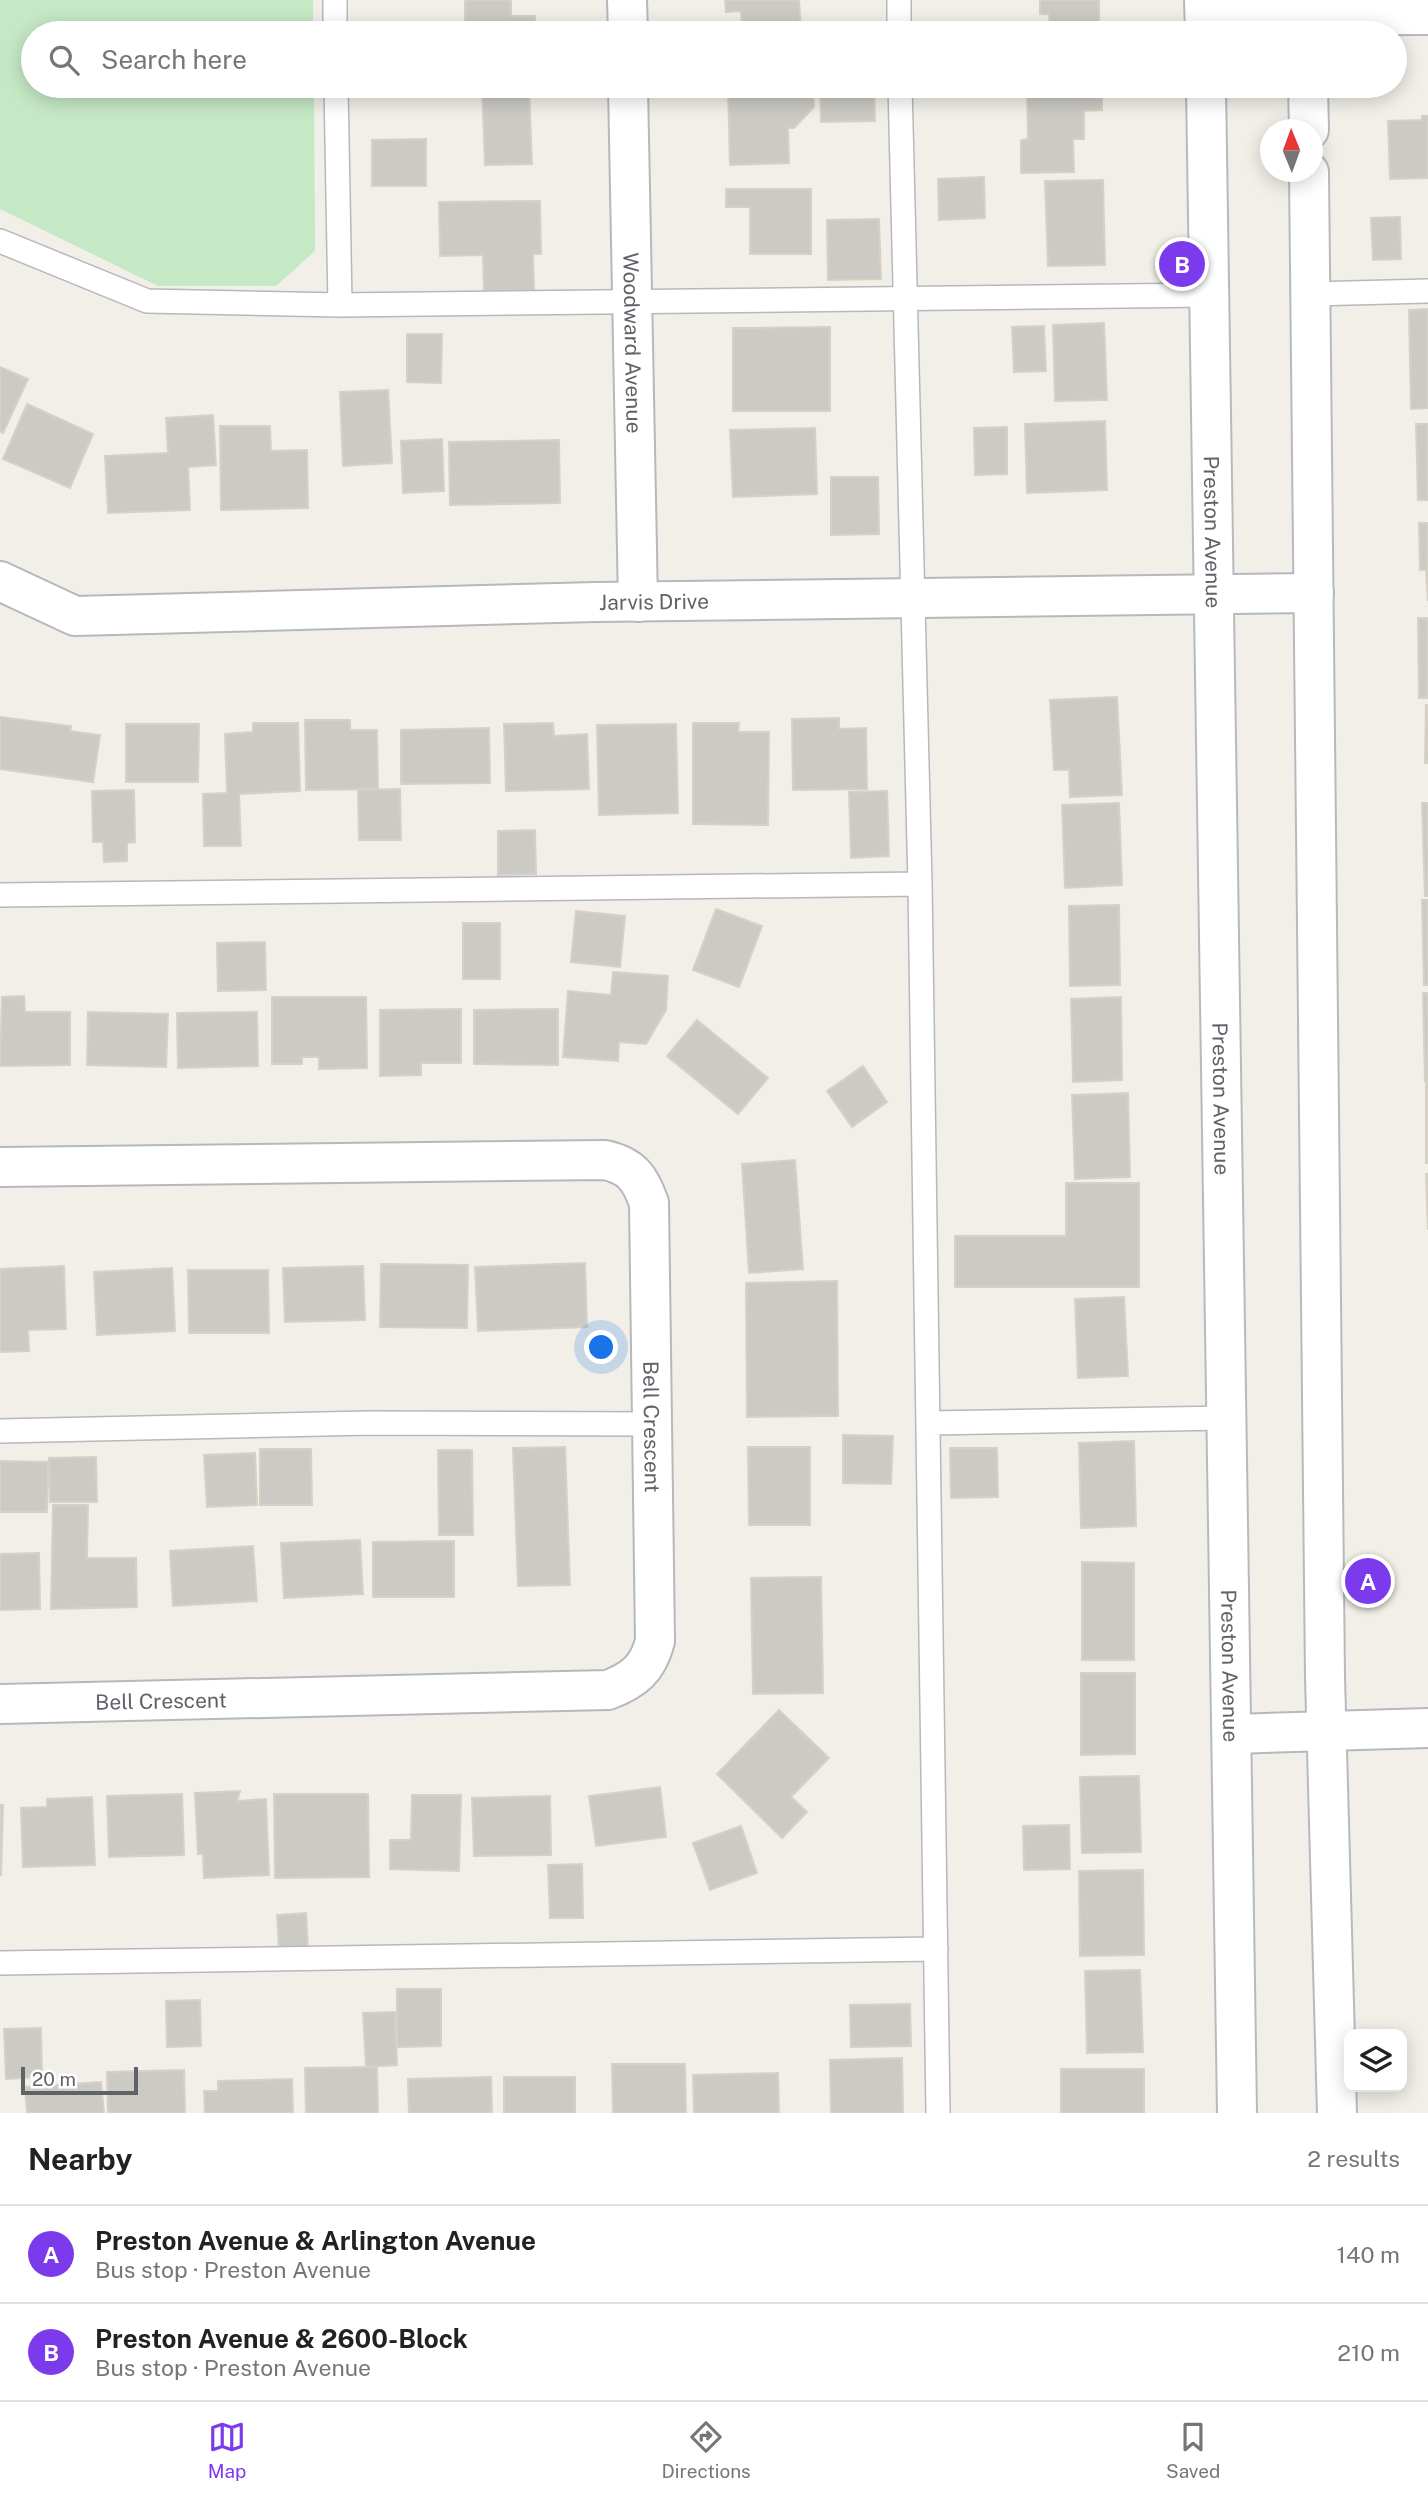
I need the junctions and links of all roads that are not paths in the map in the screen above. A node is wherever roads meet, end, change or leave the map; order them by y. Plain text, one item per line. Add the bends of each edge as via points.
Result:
1 (335, 0) edge
2 (627, 0) edge
3 (899, 0) edge
4 (1428, 15) edge
5 (1205, 17) edge
6 (1307, 17) edge
7 (335, 21) edge
8 (628, 21) edge
9 (900, 21) edge
10 (336, 98) edge
11 (628, 98) edge
12 (901, 98) edge
13 (1206, 98) edge
14 (1308, 98) edge
15 (1308, 119) edge
16 (1309, 182) edge
17 (0, 241) edge
18 (1428, 291) edge
19 (1311, 294) junction
20 (1210, 295) junction
21 (905, 298) junction
22 (632, 302) junction
23 (340, 305) junction
24 (0, 581) edge
25 (1314, 593) junction
26 (1215, 596) junction
27 (914, 597) junction
28 (638, 602) junction
29 (920, 884) junction
30 (0, 895) edge
31 (0, 1167) edge
32 (1227, 1418) junction
33 (928, 1423) junction
34 (652, 1424) junction
35 (0, 1431) edge
36 (0, 1704) edge
37 (1428, 1728) edge
38 (1326, 1732) junction
39 (1233, 1734) junction
40 (936, 1950) junction
41 (0, 1964) edge
42 (938, 2113) edge
43 (1237, 2113) edge
44 (1337, 2113) edge

1 - 7 lane
2 - 8 street
3 - 9 lane
4 - 6 street
5 - 6 street
10 - 23 lane
11 - 22 street, Woodward Avenue
12 - 21 lane
13 - 20 street, Preston Avenue
14 - 15 street
16 - 19 street
17 - 23 lane via 147,301
18 - 19 lane
19 - 25 street
20 - 21 lane
20 - 26 street, Preston Avenue
21 - 22 lane
21 - 27 lane
22 - 23 lane
22 - 28 street, Woodward Avenue
24 - 28 street, Jarvis Drive via 75,616
25 - 26 street, Jarvis Drive
25 - 38 street
26 - 27 street, Jarvis Drive
26 - 32 street, Preston Avenue
27 - 28 street, Jarvis Drive
27 - 29 lane
29 - 30 lane
29 - 33 lane
31 - 34 street, Bell Crescent via 605,1160 625,1164 641,1180 649,1203
32 - 33 lane
32 - 39 street, Preston Avenue
33 - 40 lane
34 - 35 lane via 368,1423
34 - 36 street, Bell Crescent via 654,1641 651,1658 628,1683 584,1691
37 - 38 street
38 - 39 street
38 - 44 street
39 - 43 street, Preston Avenue
40 - 41 lane
40 - 42 lane

